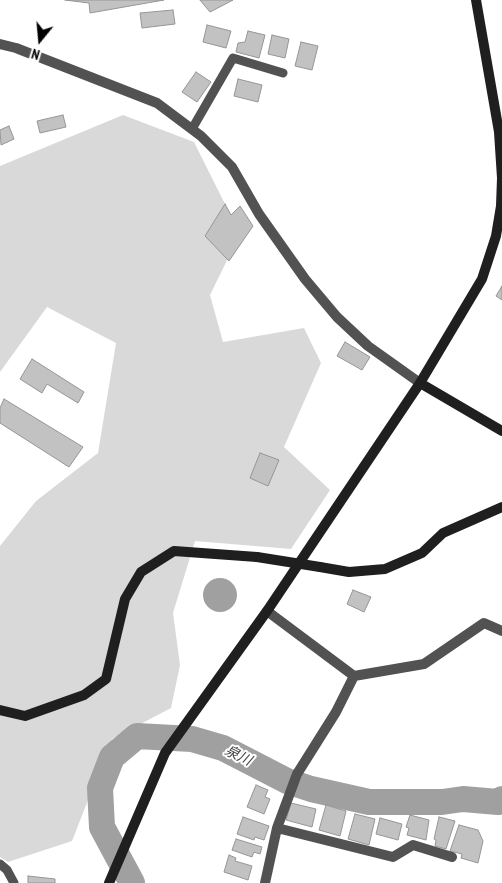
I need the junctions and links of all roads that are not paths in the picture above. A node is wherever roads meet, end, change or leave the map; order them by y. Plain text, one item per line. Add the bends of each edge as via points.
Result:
1 (476, 0) edge
2 (0, 44) edge
3 (283, 73) dead end
4 (192, 129) junction
5 (420, 383) junction
6 (502, 431) edge
7 (502, 507) edge
8 (267, 611) junction
9 (502, 631) edge
10 (354, 676) junction
11 (0, 710) edge
12 (277, 828) junction
13 (452, 857) dead end
14 (0, 864) edge
15 (14, 883) edge
16 (109, 883) edge
17 (265, 883) edge

1 - 5 street via 499,132 501,206 496,236 482,279
2 - 4 street via 157,103
3 - 4 lane via 233,58
4 - 5 street via 232,167 269,228 337,317 368,346
5 - 6 street
5 - 8 street
7 - 11 street, bridge via 443,533 422,553 385,569 349,572 257,557 174,551 141,572 125,599 106,679 84,695 25,716
8 - 10 street
8 - 16 street via 165,753
9 - 10 street via 484,623 424,664
10 - 12 street via 336,712 297,774
12 - 13 street via 392,857 412,845
12 - 17 street
14 - 15 lane

